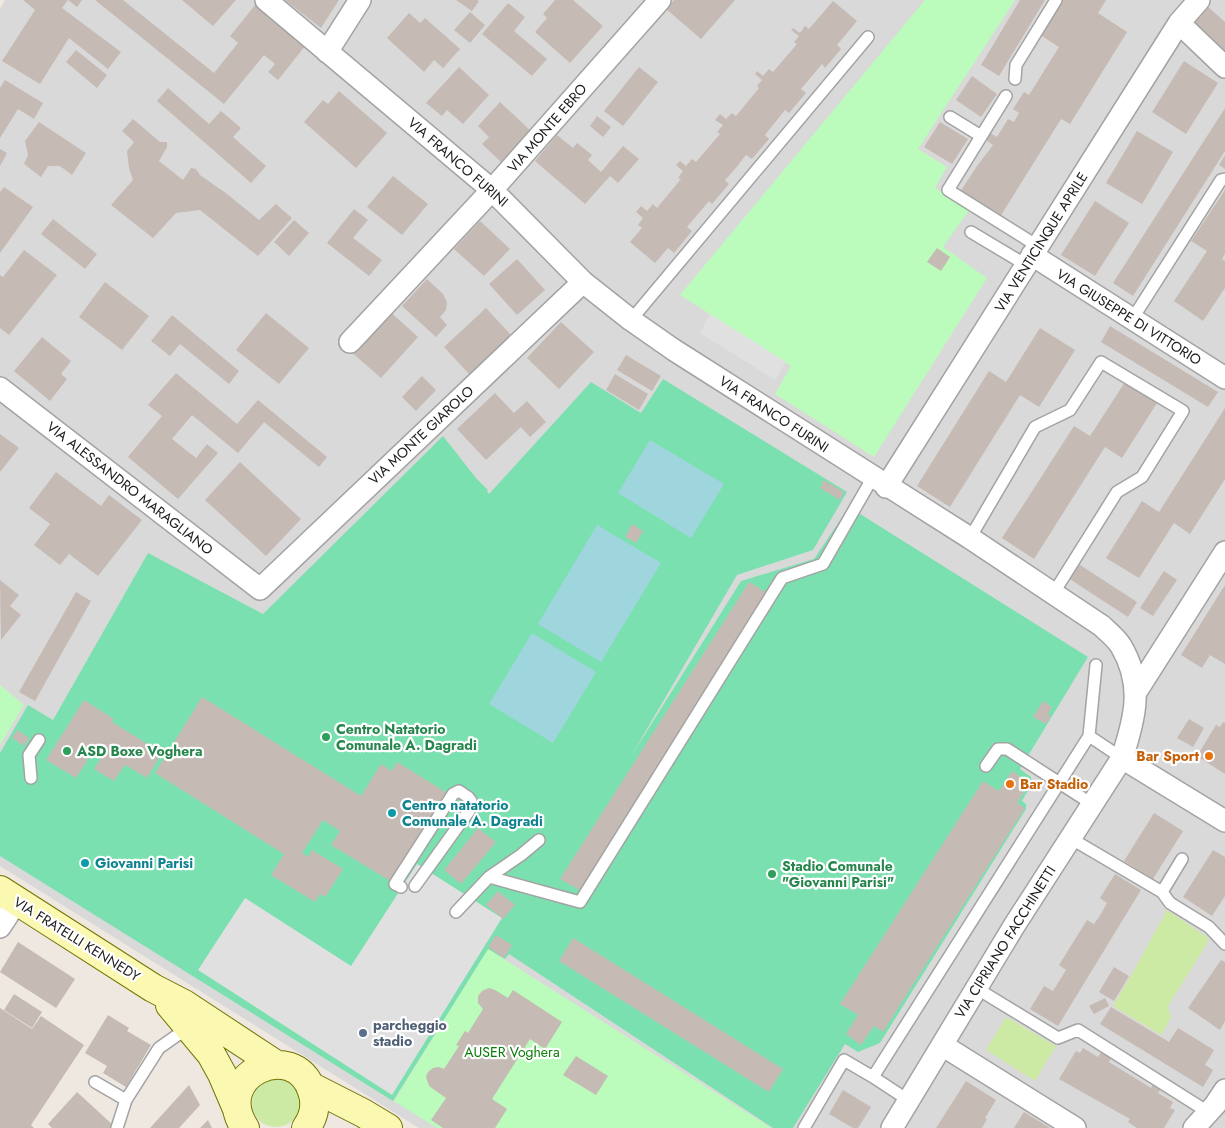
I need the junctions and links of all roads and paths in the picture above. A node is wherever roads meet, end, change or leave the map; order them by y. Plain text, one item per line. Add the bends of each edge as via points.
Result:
1 (266, 0) edge
2 (360, 0) edge
3 (660, 0) edge
4 (1056, 0) edge
5 (1199, 0) edge
6 (1179, 23) junction
7 (868, 37) dead end
8 (327, 52) junction
9 (1225, 67) edge
10 (1015, 79) dead end
11 (1006, 96) dead end
12 (950, 116) dead end
13 (981, 136) junction
14 (1225, 179) edge
15 (492, 190) junction
16 (971, 232) dead end
17 (1032, 256) junction
18 (583, 282) junction
19 (1133, 318) junction
20 (631, 320) junction
21 (350, 342) dead end
22 (1225, 378) edge
23 (0, 388) edge
24 (880, 482) junction
25 (970, 538) junction
26 (1225, 552) edge
27 (260, 588) joint
28 (1053, 594) junction
29 (1096, 665) dead end
30 (1136, 692) junction
31 (1089, 736) junction
32 (39, 740) dead end
33 (1122, 758) junction
34 (986, 766) dead end
35 (31, 778) dead end
36 (1058, 783) junction
37 (1092, 804) junction
38 (1225, 821) edge
39 (1070, 838) junction
40 (538, 840) dead end
41 (1182, 859) dead end
42 (489, 877) junction
43 (415, 886) dead end
44 (401, 888) dead end
45 (1162, 892) junction
46 (8, 896) edge
47 (456, 912) dead end
48 (0, 927) edge
49 (1225, 944) edge
50 (154, 988) junction
51 (976, 988) junction
52 (191, 1029) junction
53 (942, 1045) junction
54 (275, 1064) junction
55 (873, 1077) junction
56 (95, 1082) dead end
57 (310, 1086) junction
58 (1225, 1090) edge
59 (126, 1100) junction
60 (908, 1100) junction
61 (1201, 1120) edge
62 (241, 1121) edge
63 (117, 1128) edge
64 (306, 1128) edge
65 (388, 1128) edge
66 (804, 1128) edge
67 (892, 1128) edge
68 (1075, 1128) edge

1 - 8 street, VIA FRANCO FURINI
2 - 8 street
3 - 15 street, VIA MONTE EBRO
4 - 10 lane via 1016,65
5 - 6 street, VIA VENTICINQUE APRILE
6 - 9 street
6 - 17 street, VIA VENTICINQUE APRILE
7 - 20 lane
8 - 15 street, VIA FRANCO FURINI
11 - 13 lane
12 - 13 lane
13 - 17 lane via 948,190
14 - 19 lane via 1221,180
15 - 18 street, VIA FRANCO FURINI
15 - 21 street, VIA MONTE EBRO
16 - 17 lane
17 - 19 street, VIA GIUSEPPE DI VITTORIO
17 - 24 street, VIA VENTICINQUE APRILE
18 - 20 street, VIA FRANCO FURINI
18 - 27 street, VIA MONTE GIAROLO
19 - 22 street, VIA GIUSEPPE DI VITTORIO
20 - 24 street, VIA FRANCO FURINI
23 - 27 street, VIA ALESSANDRO MARAGLIANO
24 - 25 street, VIA FRANCO FURINI
24 - 42 lane via 823,564 782,578 580,902
25 - 28 street, VIA FRANCO FURINI
25 - 28 lane via 1035,426 1070,410 1101,362 1183,411 1142,478 1117,492
26 - 30 street
28 - 30 street, VIA FRANCO FURINI via 1102,626 1121,645
29 - 31 lane
30 - 33 street, VIA FRANCO FURINI via 1132,726
31 - 33 lane
31 - 36 lane
32 - 35 lane via 30,756
33 - 37 street, VIA CIPRIANO FACCHINETTI
33 - 38 street
34 - 36 lane via 998,749 1007,749
36 - 37 lane
36 - 55 lane
37 - 39 street, VIA CIPRIANO FACCHINETTI
39 - 45 lane
39 - 51 street, VIA CIPRIANO FACCHINETTI
40 - 42 lane
41 - 45 lane
42 - 47 lane
43 - 44 lane via 469,811 471,801 459,791 453,794 396,884
45 - 49 lane via 1170,902 1209,927
46 - 48 street
46 - 50 main road, VIA FRATELLI KENNEDY
50 - 52 main road, VIA FRATELLI KENNEDY
50 - 54 main road, VIA FRATELLI KENNEDY
51 - 53 street, VIA CIPRIANO FACCHINETTI
51 - 61 lane via 1058,1038 1078,1030
52 - 59 lane via 159,1048
52 - 62 main road, VIA FRATELLI KENNEDY via 222,1074
53 - 60 street, VIA CIPRIANO FACCHINETTI
53 - 68 street
54 - 57 main road, VIA FRATELLI KENNEDY via 302,1074
54 - 62 main road via 254,1071 240,1087 237,1098
55 - 60 lane
55 - 66 lane via 844,1060
56 - 59 lane
57 - 64 main road via 314,1109
57 - 65 main road, VIA FRATELLI KENNEDY
58 - 61 street
59 - 63 lane
60 - 67 street, VIA CIPRIANO FACCHINETTI

